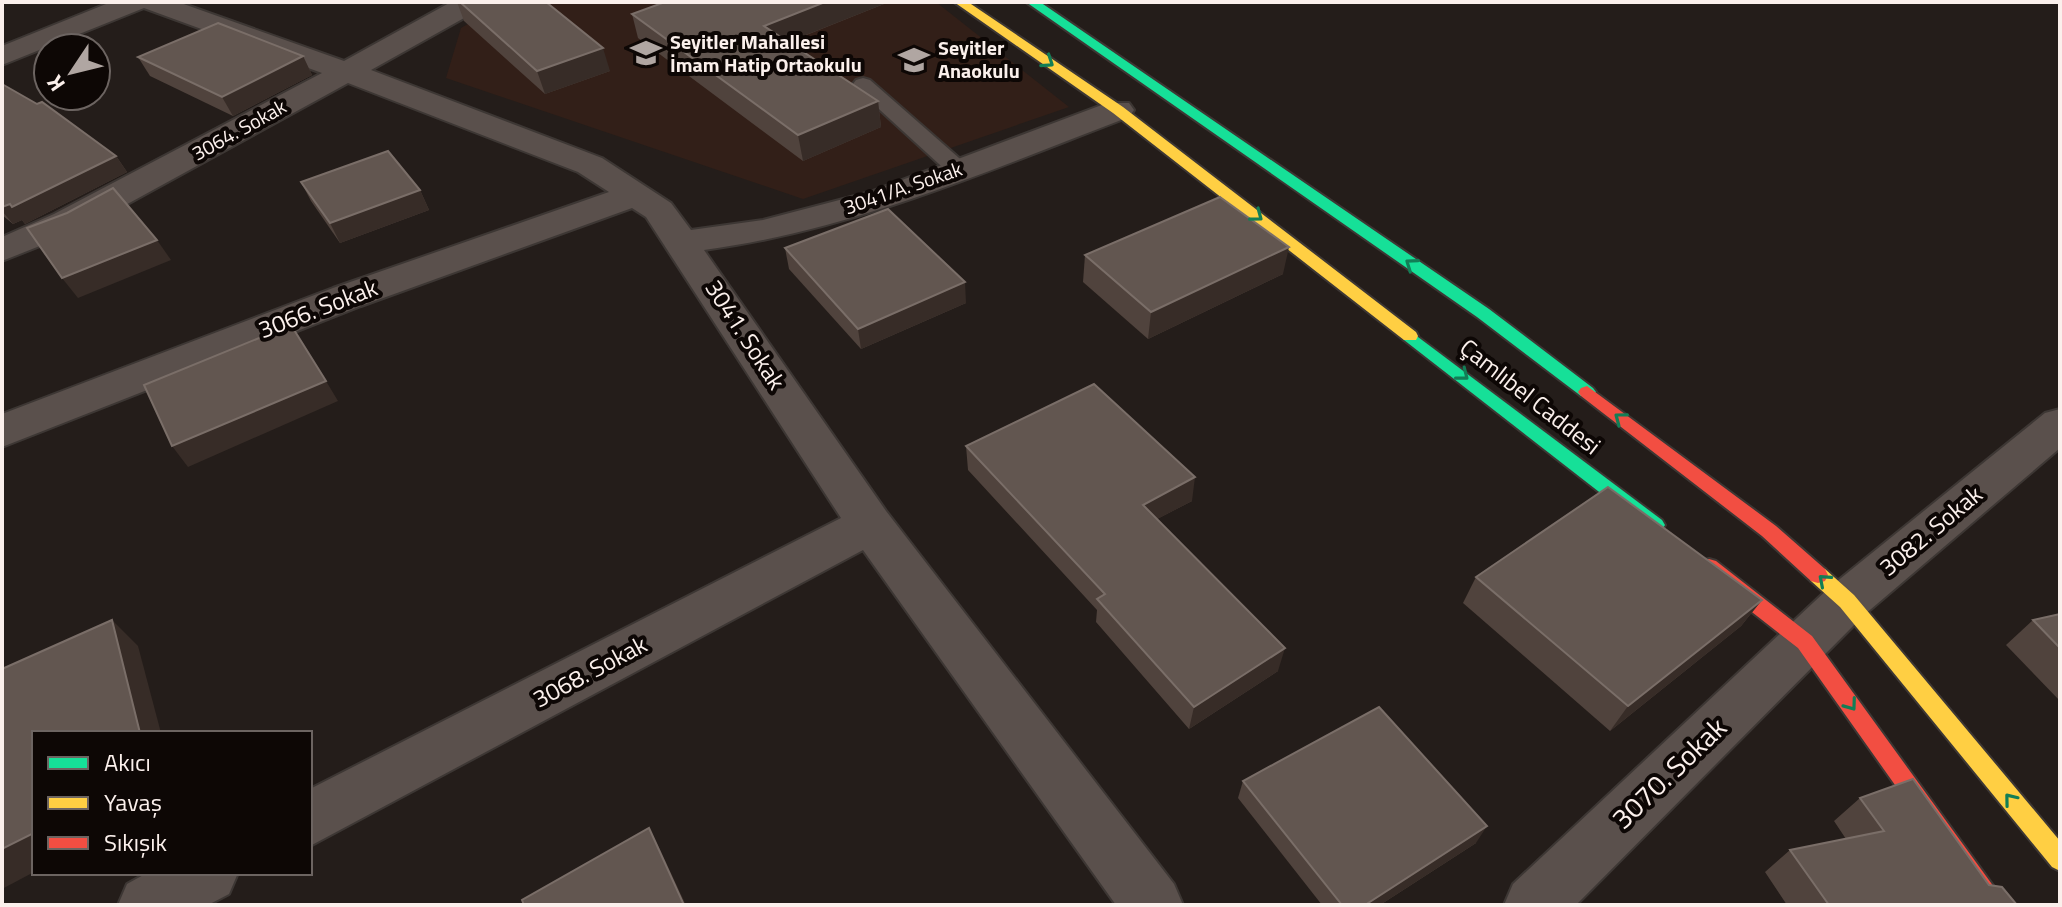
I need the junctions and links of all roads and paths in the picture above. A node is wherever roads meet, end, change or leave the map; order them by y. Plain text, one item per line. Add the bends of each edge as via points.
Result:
1 (135, 2) edge
2 (152, 2) edge
3 (472, 2) edge
4 (960, 2) edge
5 (1032, 2) edge
6 (2, 56) edge
7 (345, 71) junction
8 (863, 84) dead end
9 (1118, 110) junction
10 (959, 170) junction
11 (637, 194) junction
12 (682, 242) junction
13 (2, 250) edge
14 (2060, 424) edge
15 (2, 431) edge
16 (870, 524) junction
17 (1669, 536) edge
18 (1694, 555) edge
19 (1847, 601) junction
20 (1805, 642) junction
21 (312, 818) edge
22 (2060, 859) edge
23 (204, 875) edge
24 (148, 905) edge
25 (1153, 905) edge
26 (1534, 905) edge
27 (1995, 905) edge

1 - 6 street
2 - 7 street, 3041. Sokak
3 - 7 street, 3064. Sokak
4 -> 9 street, Çamlıbel Caddesi
19 -> 5 street, Çamlıbel Caddesi via 1769,531 1483,313
7 - 11 street, 3041. Sokak via 590,165
7 - 13 street, 3064. Sokak via 67,222
8 - 10 lane
9 - 10 street, 3041/A. Sokak
9 -> 17 street, Çamlıbel Caddesi
10 - 12 street, 3041/A. Sokak via 882,199 765,231
11 - 12 street, 3041. Sokak via 659,210
11 - 15 street, 3066. Sokak via 347,297
12 - 16 street, 3041. Sokak
14 - 19 street, 3082. Sokak
16 - 21 street, 3068. Sokak
16 - 25 street, 3041. Sokak
18 - 20 street
19 - 20 street, 3082. Sokak
22 -> 19 street, Çamlıbel Caddesi
20 - 26 street, 3070. Sokak
20 -> 27 street
23 - 24 street

